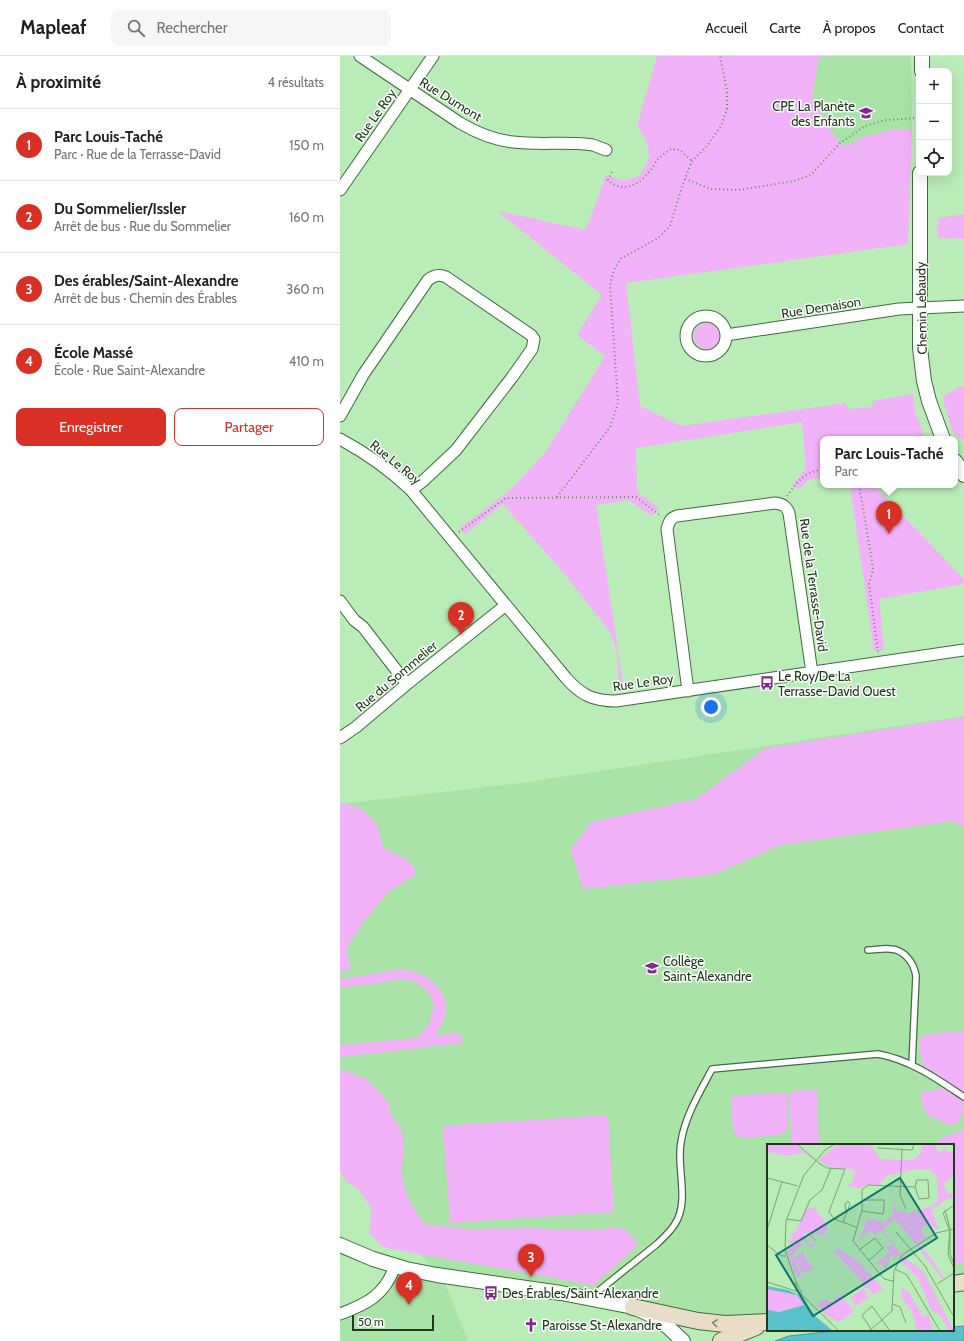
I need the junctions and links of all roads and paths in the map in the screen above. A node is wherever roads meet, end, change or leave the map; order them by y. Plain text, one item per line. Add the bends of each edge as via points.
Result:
1 (360, 56) edge
2 (433, 56) edge
3 (720, 56) edge
4 (922, 56) edge
5 (922, 68) edge
6 (410, 90) junction
7 (916, 118) edge
8 (606, 150) dead end
9 (692, 161) junction
10 (612, 172) dead end
11 (920, 176) edge
12 (685, 179) junction
13 (340, 190) edge
14 (964, 306) edge
15 (920, 308) junction
16 (726, 335) dead end
17 (340, 416) edge
18 (942, 436) edge
19 (340, 439) edge
20 (958, 466) edge
21 (820, 470) edge
22 (964, 475) edge
23 (860, 488) edge
24 (411, 490) junction
25 (557, 497) junction
26 (782, 504) junction
27 (669, 522) junction
28 (452, 538) junction
29 (340, 601) edge
30 (506, 605) junction
31 (340, 614) edge
32 (354, 620) junction
33 (964, 650) edge
34 (880, 663) junction
35 (812, 673) junction
36 (407, 684) junction
37 (688, 690) junction
38 (340, 738) edge
39 (868, 950) dead end
40 (912, 1065) junction
41 (964, 1097) edge
42 (340, 1245) edge
43 (395, 1266) junction
44 (964, 1282) edge
45 (954, 1284) edge
46 (589, 1298) junction
47 (633, 1307) junction
48 (340, 1314) edge
49 (767, 1323) edge
50 (767, 1323) edge
51 (683, 1341) edge
52 (721, 1341) edge

1 - 6 street, Rue Dumont
2 - 6 street, Rue Le Roy
3 - 9 path via 727,91 727,109 721,126
4 - 5 street
6 - 8 street, Rue Dumont via 472,130 492,137 518,143 585,144
6 - 13 street, Rue Le Roy
7 - 12 path via 886,120 865,126 839,144 811,175 794,181 739,190 711,189
9 - 10 path via 680,150 671,149 658,159 638,183 626,187 613,185 608,180
9 - 12 path
11 - 15 street, Chemin Lebaudy
12 - 25 path via 670,226 658,238 620,258 613,273 610,286 618,403 610,427
14 - 15 street, Rue Demaison
15 - 16 street, Rue Demaison
15 - 18 street, Chemin Lebaudy via 920,348 924,381
17 - 24 street via 363,375 433,276 446,276 531,335 534,340 532,349 456,450
19 - 24 street, Rue Le Roy via 388,470
20 - 22 street
21 - 26 path via 803,476
23 - 34 path via 873,569 869,584
24 - 28 street, Rue Le Roy
25 - 27 path via 636,497
25 - 28 path via 506,498
26 - 27 street via 678,516 672,517
26 - 35 street, Rue de la Terrasse-David via 789,513
27 - 37 street via 667,529
28 - 30 street, Rue Le Roy
29 - 32 street
30 - 36 street, Rue du Sommelier
30 - 37 street, Rue Le Roy via 581,693 616,702
31 - 32 street
32 - 36 street via 363,627
33 - 34 street, Rue Le Roy
34 - 35 street, Rue Le Roy
35 - 37 street, Rue Le Roy
36 - 38 street, Rue du Sommelier via 356,728
39 - 40 lane via 897,950 911,962 915,970
40 - 41 lane
40 - 46 lane via 878,1054 712,1070 688,1117 681,1142 679,1164 682,1195 679,1216 675,1224 657,1244
42 - 43 street
43 - 46 street
43 - 48 street via 392,1275 377,1296 358,1308
44 - 45 main road
46 - 47 street
49 -> 47 main road via 725,1324 698,1321
47 - 51 street via 649,1314
50 - 52 main road

